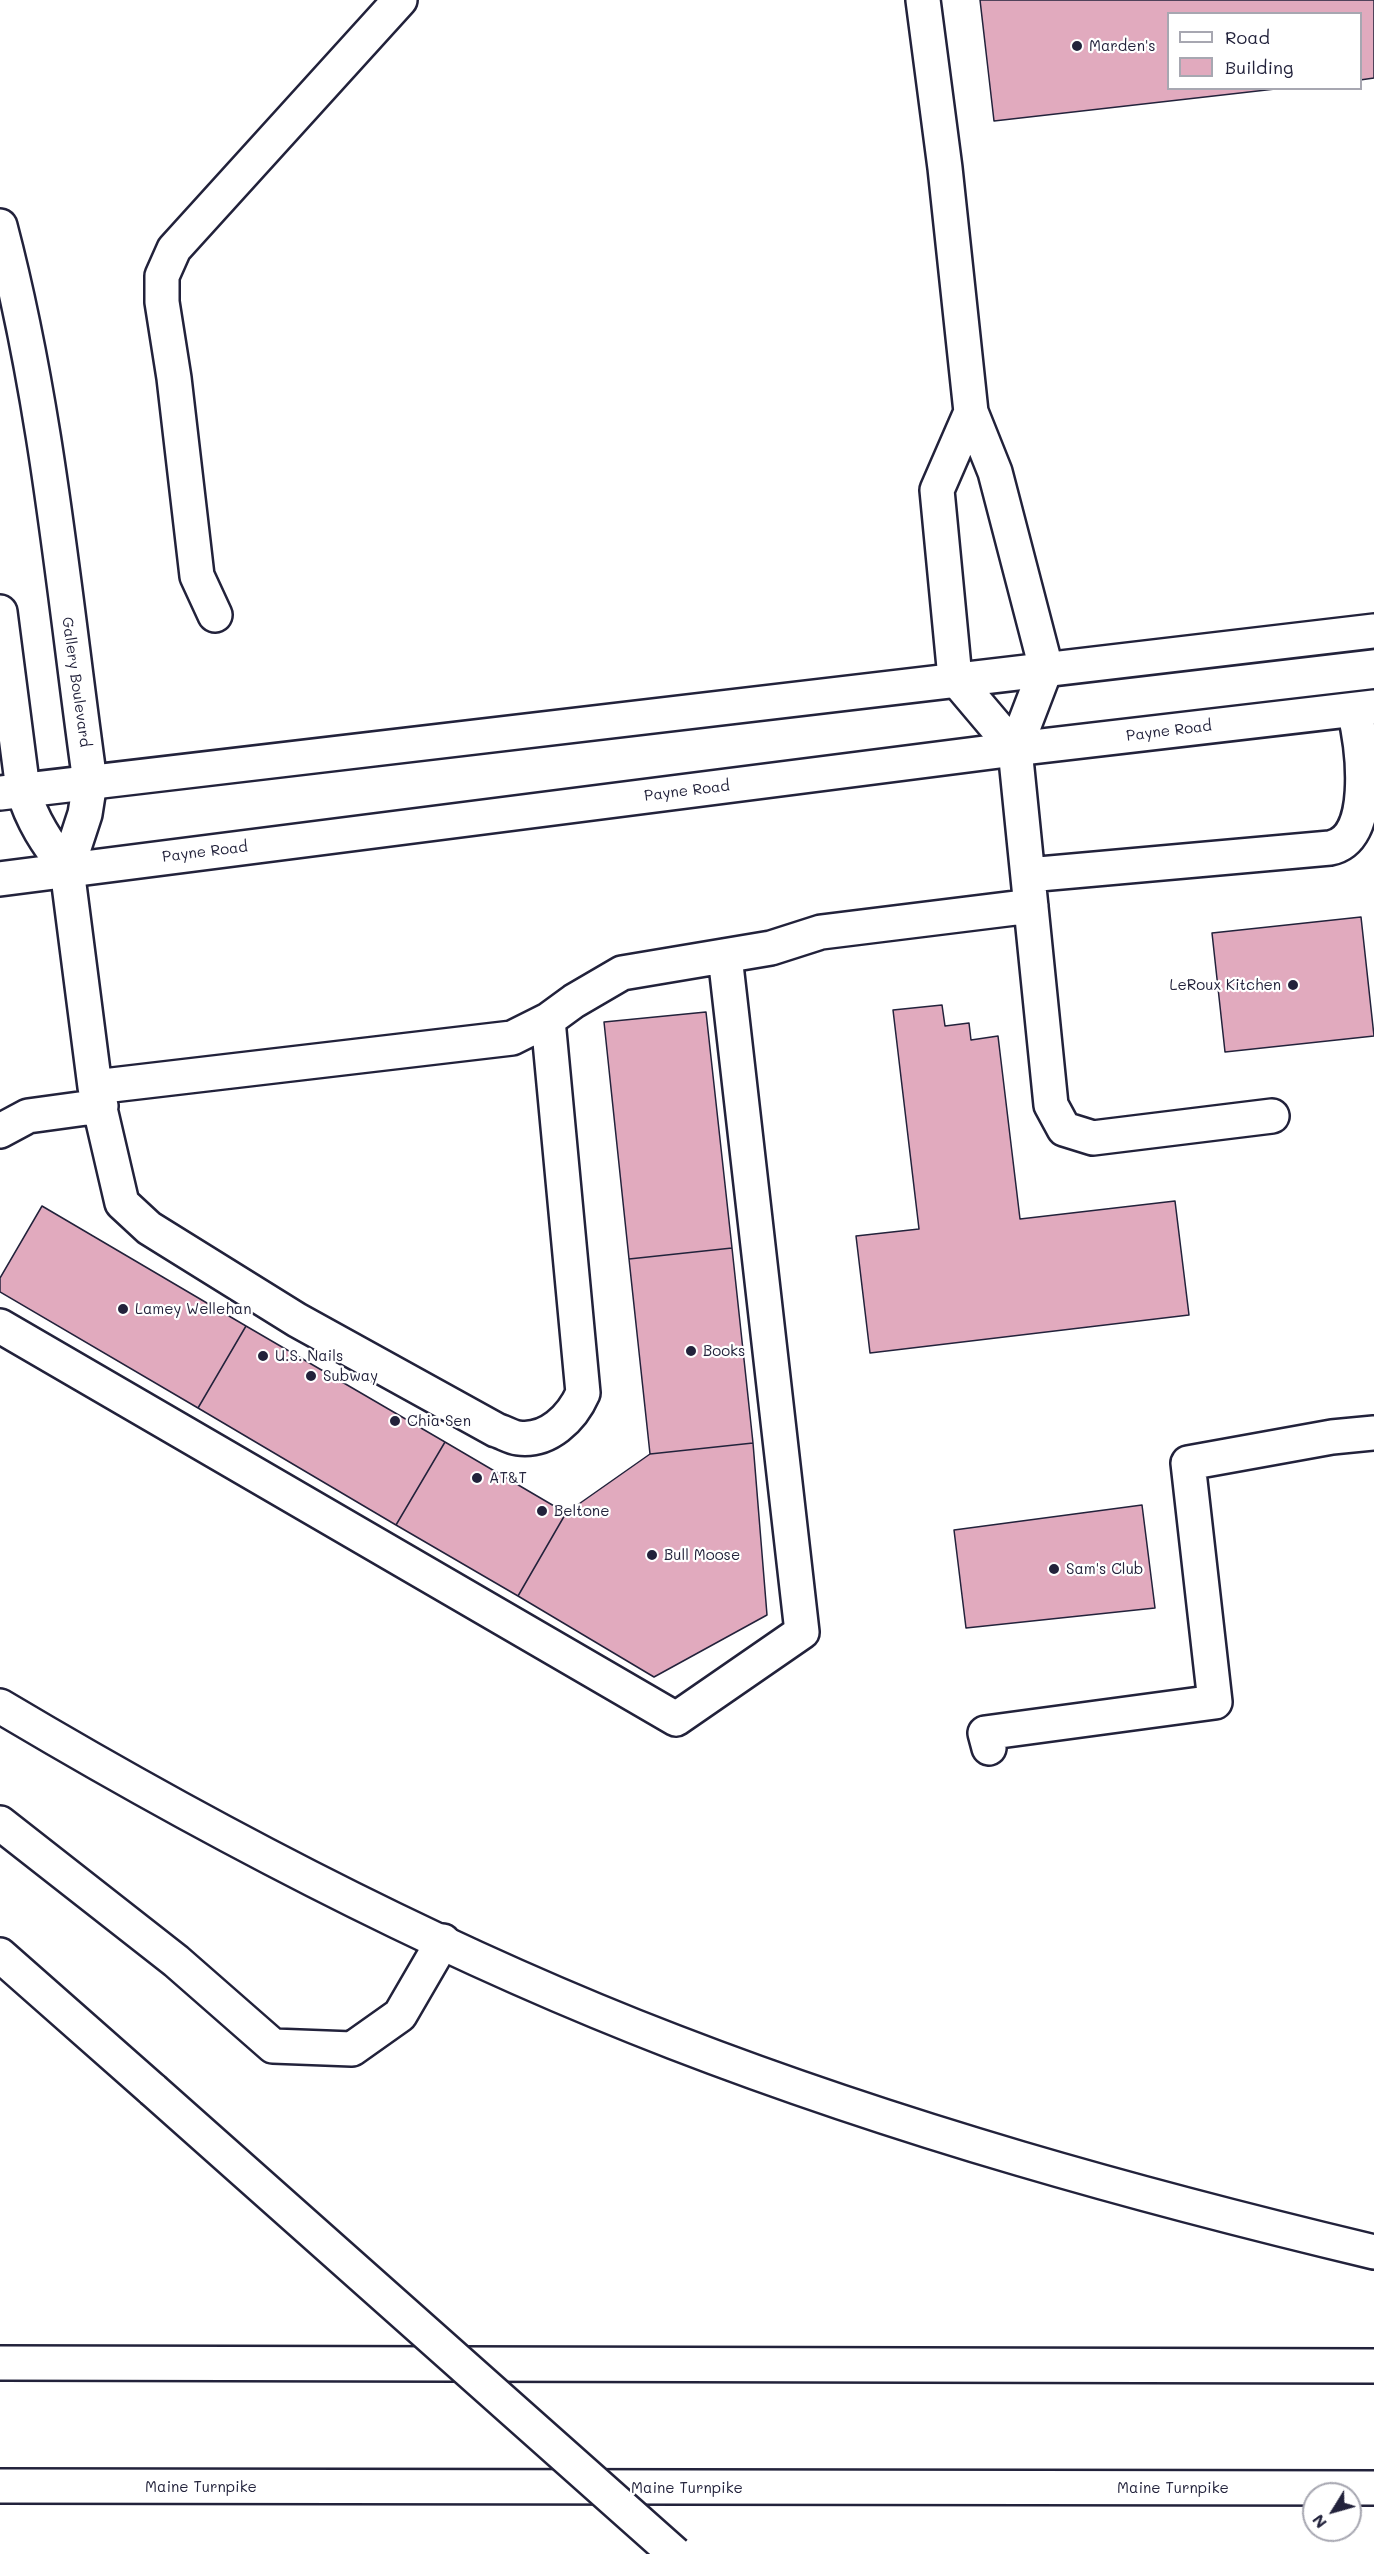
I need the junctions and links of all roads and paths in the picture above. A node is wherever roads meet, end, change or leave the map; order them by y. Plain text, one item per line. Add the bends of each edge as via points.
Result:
1 (400, 0) edge
2 (923, 0) edge
3 (0, 226) edge
4 (971, 412) junction
5 (0, 612) edge
6 (214, 615) dead end
7 (1374, 631) edge
8 (1046, 668) junction
9 (956, 678) junction
10 (1364, 709) edge
11 (1015, 750) junction
12 (90, 782) junction
13 (12, 791) edge
14 (68, 869) junction
15 (0, 879) edge
16 (1029, 890) junction
17 (725, 956) junction
18 (548, 1020) junction
19 (98, 1096) junction
20 (1272, 1116) dead end
21 (0, 1131) edge
22 (0, 1326) edge
23 (1374, 1433) edge
24 (0, 1706) edge
25 (989, 1748) dead end
26 (0, 1823) edge
27 (443, 1941) junction
28 (0, 1955) edge
29 (1374, 2252) edge
30 (0, 2363) edge
31 (1374, 2366) edge
32 (0, 2486) edge
33 (1374, 2488) edge
34 (675, 2554) edge

1 - 6 main road via 174,249 162,276 162,302 197,576
2 - 4 main road
3 - 12 main road, Gallery Boulevard via 21,304 35,379
4 - 8 main road via 995,472
4 - 9 main road via 937,490
5 - 13 main road
7 - 8 main road
8 - 9 main road
8 - 11 main road
9 - 11 main road
9 - 12 main road
10 - 11 main road, Payne Road
10 - 16 main road via 1372,804 1366,825 1355,840 1342,846
11 - 14 main road, Payne Road
11 - 16 main road
12 - 13 main road
12 - 14 main road, Gallery Boulevard
13 - 14 main road
14 - 15 main road, Payne Road
14 - 19 main road
16 - 17 main road via 821,932 771,948
16 - 20 main road via 1051,1105 1064,1129 1093,1138
17 - 18 main road via 622,973
17 - 22 main road via 802,1632 675,1719
18 - 19 main road via 512,1038 478,1044
18 - 19 main road via 583,1393 575,1411 560,1426 536,1436 518,1438 496,1430 297,1320 149,1228 122,1203
19 - 21 main road via 28,1116
23 - 25 main road via 1188,1463 1215,1702 985,1733
24 - 27 main road via 129,1782 264,1854
26 - 27 main road via 176,1961 273,2046 352,2049 400,2015
27 - 29 main road via 671,2041 807,2091 1065,2174
28 - 34 main road, bridge
30 - 31 main road
32 - 33 main road, Maine Turnpike

